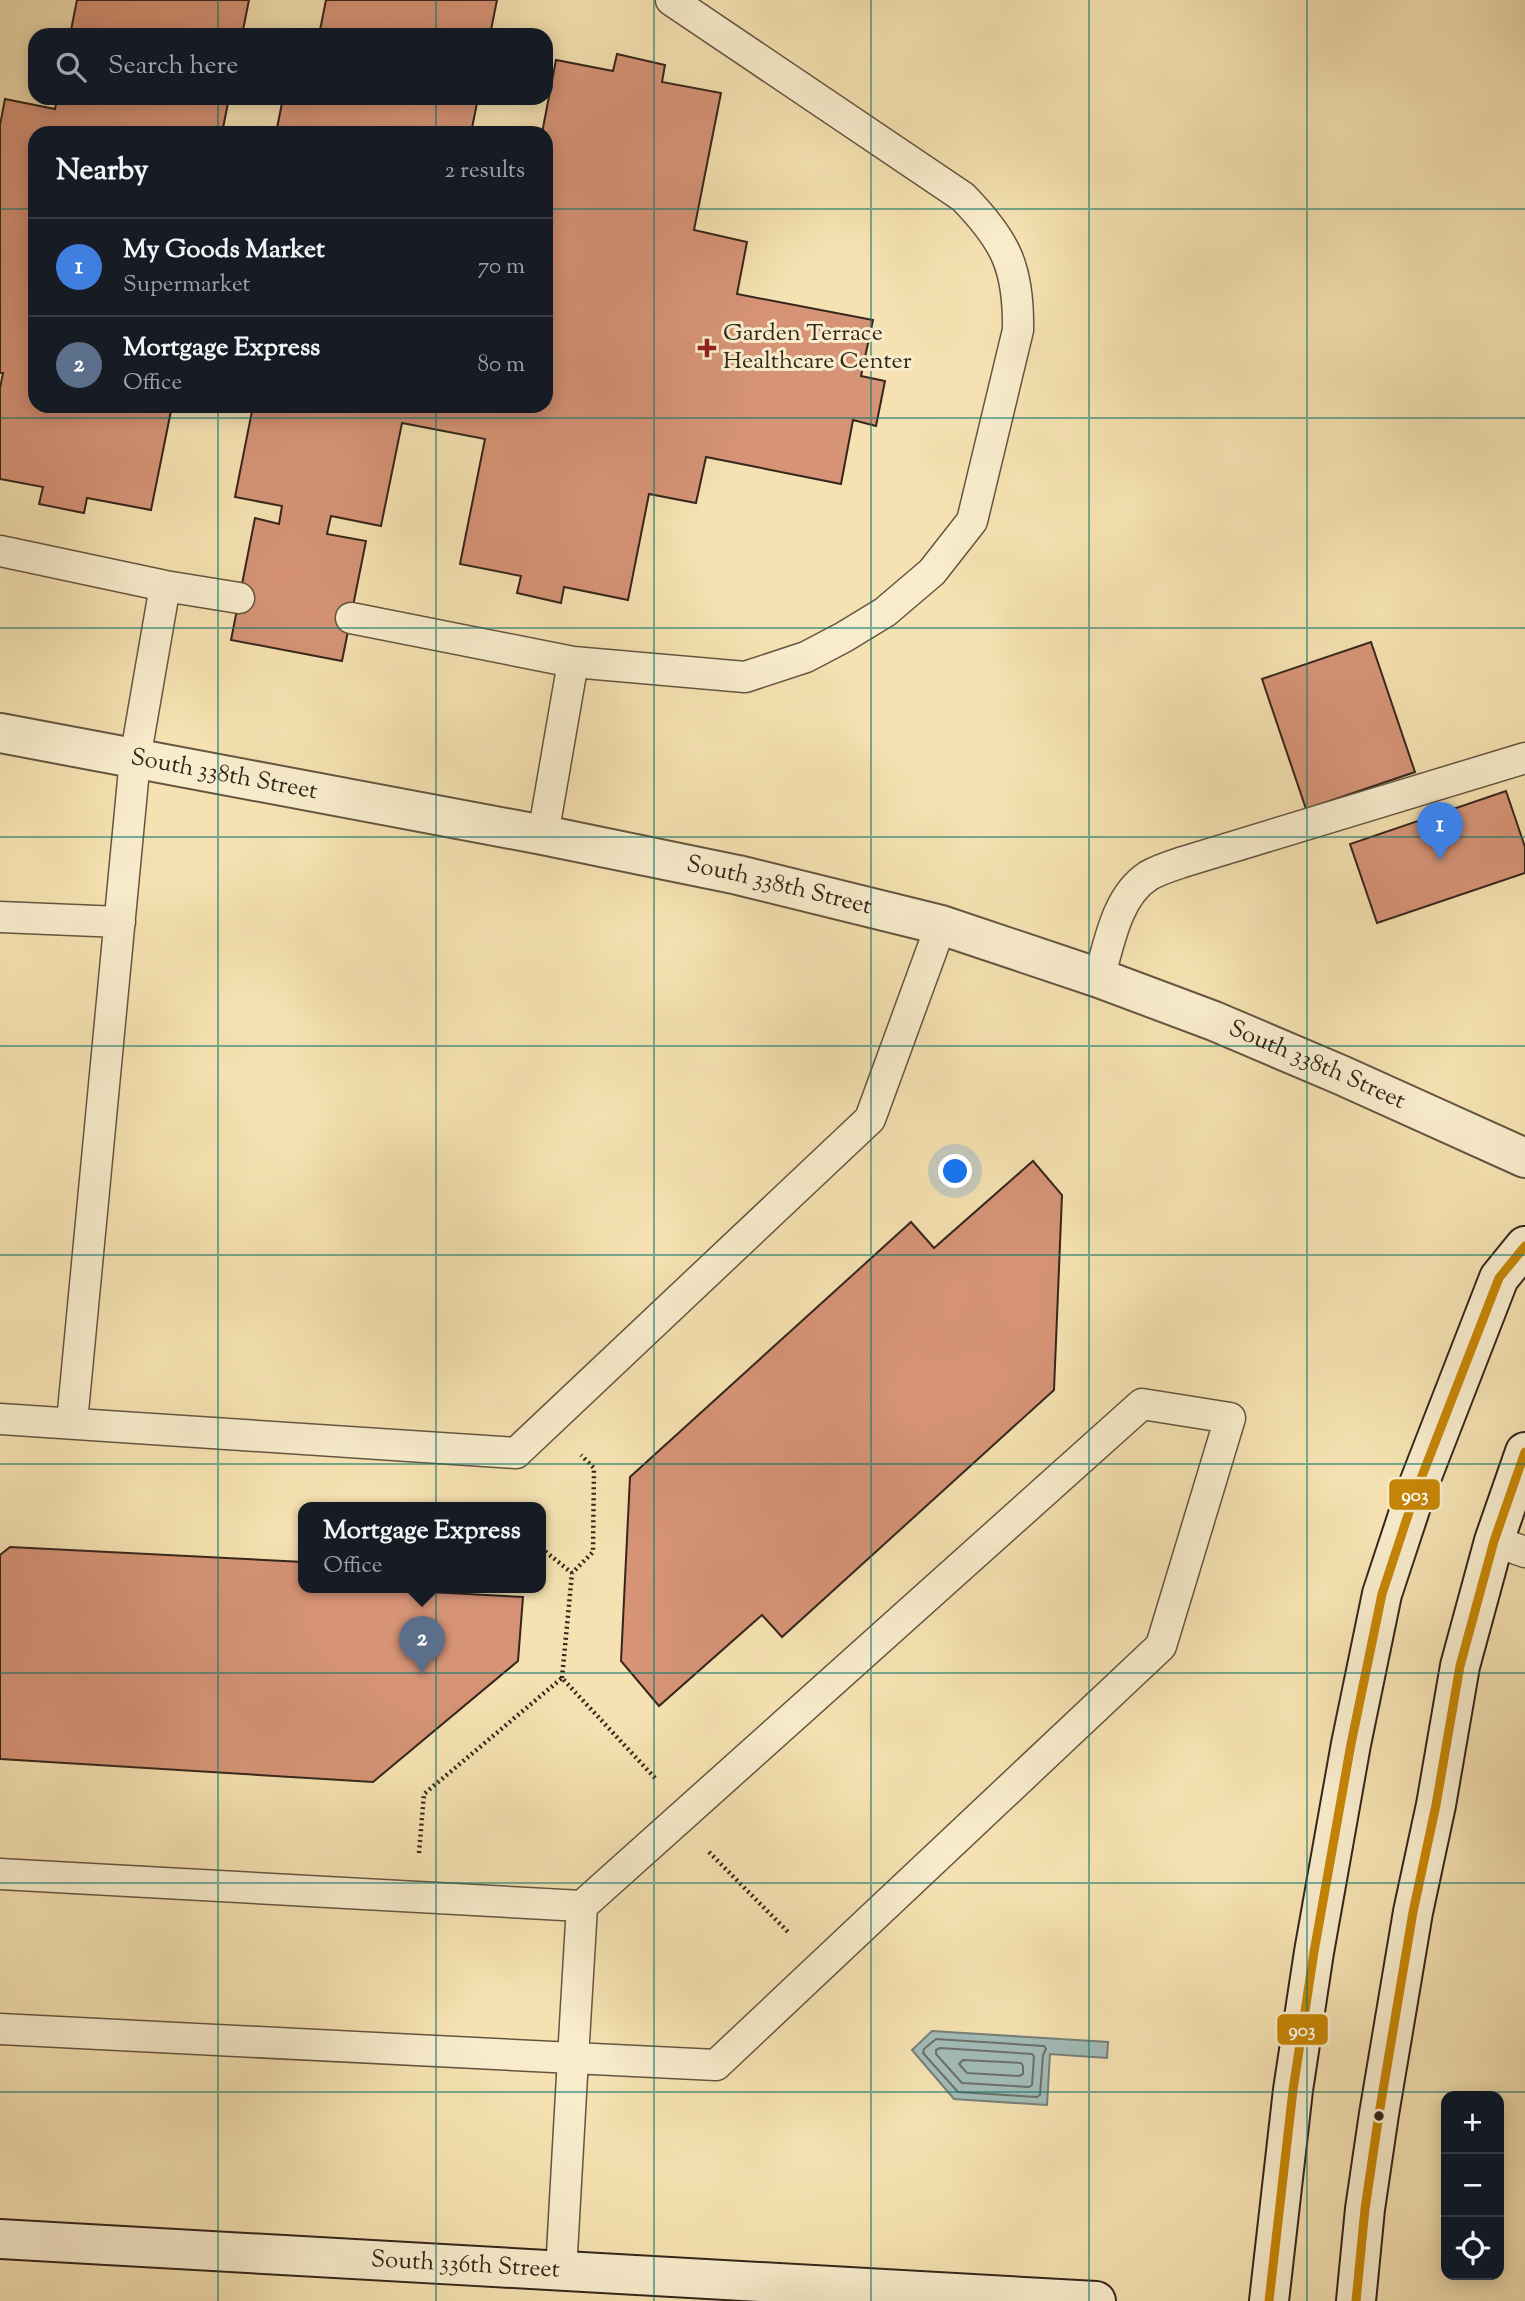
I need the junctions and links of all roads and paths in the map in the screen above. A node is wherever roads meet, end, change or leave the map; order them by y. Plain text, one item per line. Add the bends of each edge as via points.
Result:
1 (671, 0) edge
2 (0, 551) edge
3 (165, 586) junction
4 (239, 598) dead end
5 (351, 618) dead end
6 (573, 662) junction
7 (0, 733) edge
8 (1525, 758) edge
9 (135, 759) junction
10 (543, 835) junction
11 (0, 917) edge
12 (120, 922) junction
13 (941, 925) junction
14 (1099, 978) junction
15 (1525, 1158) edge
16 (1525, 1246) edge
17 (0, 1419) edge
18 (550, 1421) junction
19 (72, 1422) junction
20 (1525, 1452) edge
21 (1509, 1546) edge
22 (546, 1552) edge
23 (572, 1573) junction
24 (562, 1678) junction
25 (682, 1816) junction
26 (0, 1874) edge
27 (415, 1897) junction
28 (582, 1906) junction
29 (822, 1966) junction
30 (0, 2029) edge
31 (573, 2058) junction
32 (0, 2239) edge
33 (561, 2271) junction
34 (1096, 2301) edge
35 (1269, 2301) edge
36 (1356, 2301) edge

1 - 6 lane via 963,197 992,229 1010,260 1017,330 972,521 932,572 885,612 806,657 745,677
2 - 3 lane
3 - 4 lane
3 - 9 lane
5 - 6 lane
6 - 10 lane
7 - 9 main road, South 338th Street
8 - 14 lane via 1147,877 1135,888 1114,926
9 - 10 main road, South 338th Street
9 - 12 lane
10 - 13 main road, South 338th Street via 738,875
11 - 12 lane
12 - 19 lane
13 - 14 main road, South 338th Street
13 - 18 lane via 870,1119
14 - 15 main road, South 338th Street via 1316,1064
16 - 35 main road via 1499,1278 1415,1494 1382,1594 1314,1952
17 - 19 lane
18 - 19 lane via 516,1453
18 - 23 path via 594,1468 593,1552
20 - 21 main road
21 - 36 main road via 1460,1666 1379,2114
22 - 23 path
23 - 24 path
24 - 25 path
24 - 27 path via 424,1794
25 - 28 lane
25 - 29 path
25 - 29 lane via 1142,1404 1230,1418 1161,1646
26 - 27 lane
27 - 28 lane
28 - 31 lane
29 - 31 lane via 716,2066
30 - 31 lane
31 - 33 lane
32 - 33 main road, South 336th Street
33 - 34 main road, South 336th Street

